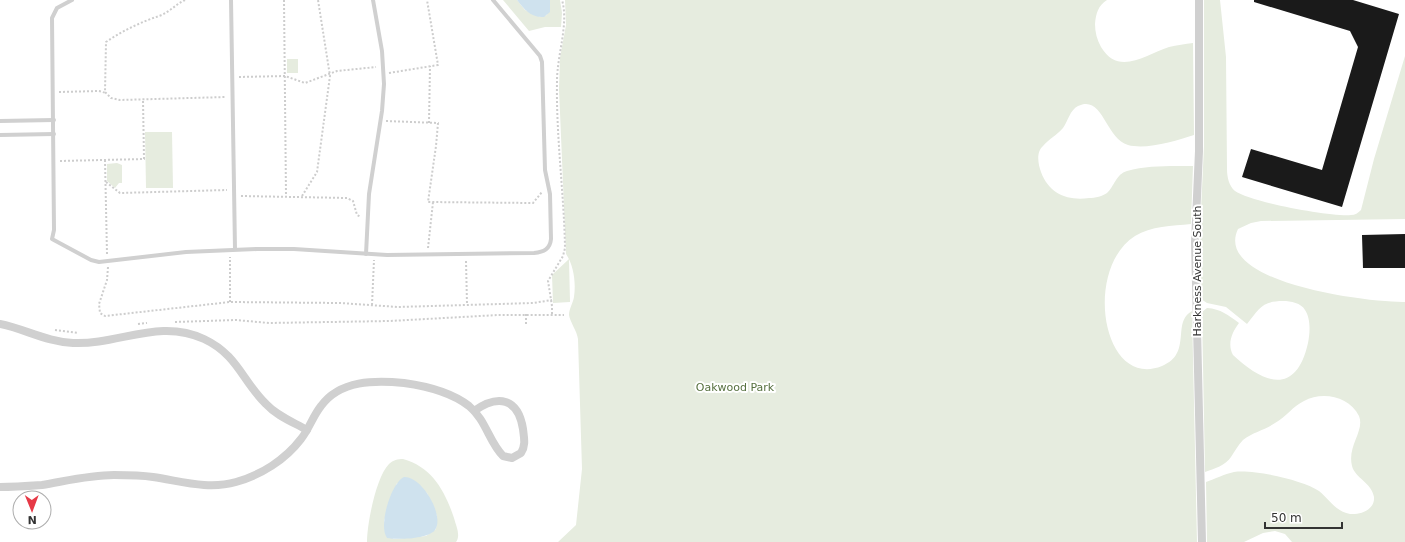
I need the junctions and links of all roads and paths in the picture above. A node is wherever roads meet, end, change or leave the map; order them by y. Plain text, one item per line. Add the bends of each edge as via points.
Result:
1 (72, 0) edge
2 (185, 0) edge
3 (232, 0) edge
4 (284, 0) edge
5 (318, 0) edge
6 (373, 0) edge
7 (427, 0) edge
8 (493, 0) edge
9 (562, 0) edge
10 (1198, 0) edge
11 (383, 66) junction
12 (430, 66) junction
13 (330, 72) junction
14 (384, 74) junction
15 (285, 76) junction
16 (233, 77) junction
17 (54, 92) junction
18 (107, 94) junction
19 (233, 97) junction
20 (143, 100) junction
21 (54, 120) junction
22 (0, 121) edge
23 (381, 121) junction
24 (429, 123) junction
25 (54, 134) junction
26 (0, 135) edge
27 (105, 160) junction
28 (54, 161) junction
29 (106, 182) junction
30 (549, 189) junction
31 (234, 190) junction
32 (234, 196) junction
33 (286, 196) junction
34 (302, 196) junction
35 (432, 202) junction
36 (368, 217) junction
37 (233, 249) junction
38 (366, 254) junction
39 (466, 254) junction
40 (374, 255) junction
41 (428, 255) junction
42 (108, 261) junction
43 (552, 300) junction
44 (230, 302) junction
45 (467, 304) junction
46 (372, 305) junction
47 (526, 314) junction
48 (552, 314) junction
49 (564, 314) dead end
50 (149, 322) dead end
51 (168, 322) dead end
52 (0, 324) edge
53 (526, 324) dead end
54 (132, 325) dead end
55 (51, 330) dead end
56 (81, 333) dead end
57 (474, 411) junction
58 (307, 430) junction
59 (0, 487) edge
60 (1202, 542) edge

1 - 17 lane via 57,8 53,16
2 - 18 path via 106,42
3 - 16 lane
4 - 15 path
5 - 13 path
6 - 11 lane
7 - 12 path via 438,65
8 - 30 lane via 542,60 545,173
9 - 43 path via 564,25 558,58 557,83 565,248 548,281
10 - 60 street, Harkness Avenue South via 1199,146 1195,242
11 - 13 path
11 - 14 lane
12 - 14 path
12 - 24 path
13 - 15 path via 305,83
13 - 34 path via 317,172
14 - 23 lane
15 - 16 path
15 - 33 path
16 - 19 lane
17 - 18 path via 99,91
17 - 21 lane
18 - 20 path via 116,100
19 - 20 path
19 - 31 lane
20 - 27 path via 144,159
21 - 22 lane
21 - 25 lane
23 - 24 path
23 - 36 lane
24 - 35 path via 438,123 428,202
25 - 26 lane
25 - 28 lane
27 - 28 path
27 - 29 path
28 - 42 lane via 53,241 91,260
29 - 31 path via 120,193
29 - 42 path
30 - 35 path via 541,193 533,203
30 - 39 lane via 551,239 545,250 534,253
31 - 32 lane
32 - 33 path
32 - 37 lane
33 - 34 path
34 - 36 path via 349,199 354,203 357,215
35 - 41 path
36 - 38 lane
37 - 38 lane via 294,249
37 - 42 lane
37 - 44 path
38 - 40 lane
39 - 41 lane
39 - 45 path
40 - 41 lane
40 - 46 path
42 - 44 path via 108,280 98,307 103,315
43 - 45 path via 533,303
43 - 48 path
44 - 46 path
45 - 46 path via 398,307
47 - 48 path
47 - 51 path via 404,321
47 - 53 path
48 - 49 path
50 - 54 path
52 - 58 street via 42,338 73,343 109,341 157,330 178,331 195,336 214,344 230,357 271,409
55 - 56 path
57 - 57 street via 486,426 501,454 510,458 521,453 525,442 522,421 513,406 506,402 495,402 485,404
57 - 58 street via 460,400 428,388 398,383 366,383 346,387 329,397
58 - 59 street via 296,446 276,463 254,476 229,484 194,485 145,476 112,475 33,486

